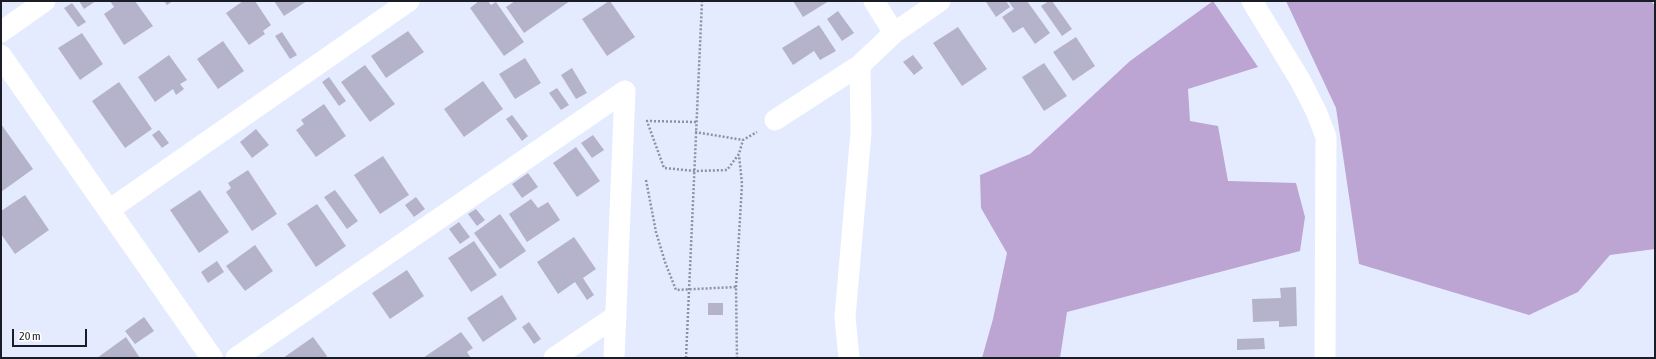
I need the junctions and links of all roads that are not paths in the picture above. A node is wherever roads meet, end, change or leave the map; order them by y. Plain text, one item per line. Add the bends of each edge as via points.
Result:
1 (45, 1) edge
2 (409, 1) edge
3 (874, 1) edge
4 (940, 1) edge
5 (1252, 1) edge
6 (1, 32) edge
7 (894, 33) junction
8 (1, 56) edge
9 (860, 65) junction
10 (775, 120) road end
11 (109, 210) junction
12 (616, 316) junction
13 (212, 358) edge
14 (236, 358) edge
15 (554, 358) edge
16 (614, 358) edge
17 (849, 358) edge
18 (1325, 358) edge

1 - 6 street
2 - 11 street
3 - 7 street
4 - 7 street
5 - 18 street via 1300,80 1326,137
7 - 9 street
8 - 11 street
9 - 10 street
9 - 17 street via 861,132 845,317
11 - 13 street
12 - 14 street via 625,91
12 - 15 street
12 - 16 street

